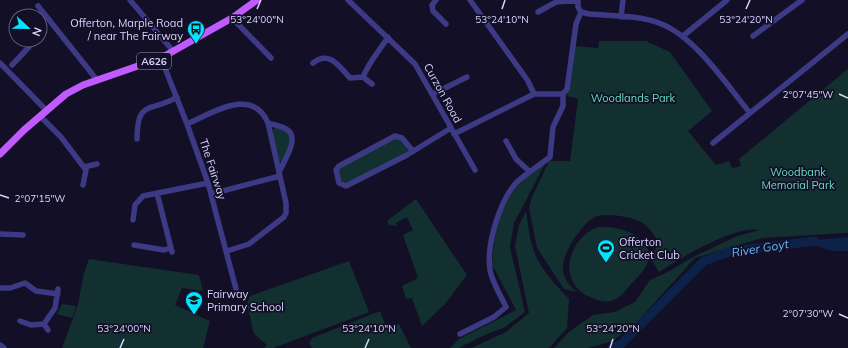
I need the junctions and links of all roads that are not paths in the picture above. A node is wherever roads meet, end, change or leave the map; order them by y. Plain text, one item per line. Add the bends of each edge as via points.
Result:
1 (130, 0) edge
2 (257, 0) edge
3 (436, 0) edge
4 (470, 0) edge
5 (578, 0) edge
6 (623, 0) edge
7 (727, 0) edge
8 (802, 0) edge
9 (353, 1) edge
10 (38, 6) dead end
11 (538, 12) dead end
12 (581, 12) junction
13 (621, 17) junction
14 (232, 18) junction
15 (446, 24) dead end
16 (848, 34) edge
17 (683, 36) junction
18 (753, 36) dead end
19 (388, 37) junction
20 (28, 48) edge
21 (173, 51) junction
22 (161, 58) junction
23 (271, 58) dead end
24 (0, 63) edge
25 (313, 63) dead end
26 (12, 65) dead end
27 (363, 77) junction
28 (467, 77) dead end
29 (98, 80) junction
30 (372, 84) dead end
31 (433, 94) junction
32 (534, 94) junction
33 (563, 94) junction
34 (177, 97) junction
35 (46, 110) junction
36 (750, 113) junction
37 (40, 116) junction
38 (268, 123) junction
39 (188, 124) junction
40 (451, 128) junction
41 (454, 134) junction
42 (137, 139) dead end
43 (506, 141) dead end
44 (713, 143) dead end
45 (413, 151) junction
46 (0, 154) edge
47 (97, 164) dead end
48 (84, 167) junction
49 (474, 170) dead end
50 (530, 172) junction
51 (280, 174) junction
52 (208, 183) junction
53 (83, 185) dead end
54 (157, 193) junction
55 (211, 194) junction
56 (133, 220) dead end
57 (0, 234) edge
58 (23, 235) dead end
59 (138, 247) dead end
60 (227, 251) junction
61 (0, 288) edge
62 (236, 289) dead end
63 (20, 321) dead end
64 (44, 324) junction
65 (48, 330) dead end
66 (460, 334) dead end
67 (0, 345) edge
68 (4, 348) edge

1 - 21 street
2 - 14 main road, A626
3 - 15 street via 432,5 432,11
4 - 32 street via 528,80
5 - 11 street via 556,2
5 - 12 street
6 - 13 street
7 - 17 street
8 - 18 street
9 - 19 street, Curzon Road
10 - 29 street
12 - 13 street
12 - 33 street via 576,24 567,89
13 - 17 street via 659,23
14 - 21 main road, A626
14 - 23 street
16 - 36 street
17 - 36 street
19 - 27 street
19 - 31 street, Curzon Road via 416,64
20 - 26 street
21 - 22 main road, A626
22 - 29 main road, A626
22 - 34 street, The Fairway
24 - 35 street
25 - 27 street via 318,59 331,59 350,78
27 - 30 street
28 - 31 street
29 - 35 main road, A626 via 66,94
31 - 40 street, Curzon Road
32 - 33 street
32 - 41 street
33 - 50 street via 563,106 553,127 550,157
34 - 39 street, The Fairway
34 - 42 street via 143,112 137,124
35 - 37 main road, A626
36 - 44 street
37 - 46 main road, A626
37 - 48 street
38 - 39 street via 259,110 242,104 230,105
38 - 51 street
38 - 51 street via 285,128 292,137
39 - 52 street, The Fairway
40 - 41 street, Curzon Road
40 - 45 street
41 - 49 street, Curzon Road
43 - 50 street via 516,159
45 - 45 street via 346,186 339,183 336,168 395,136 402,138
47 - 48 street
48 - 53 street via 87,173
50 - 66 street via 517,182 504,201 496,223 490,255 490,271 506,307 494,317
51 - 55 street
51 - 60 street via 287,208 284,217 249,244
52 - 54 street
52 - 55 street, The Fairway
54 - 56 street via 140,198 132,212
54 - 59 street via 171,250
55 - 60 street, The Fairway
57 - 58 street
60 - 62 street, The Fairway
61 - 64 street via 25,283 36,291 58,292 55,308
63 - 64 street via 31,325
64 - 65 street
67 - 68 street

